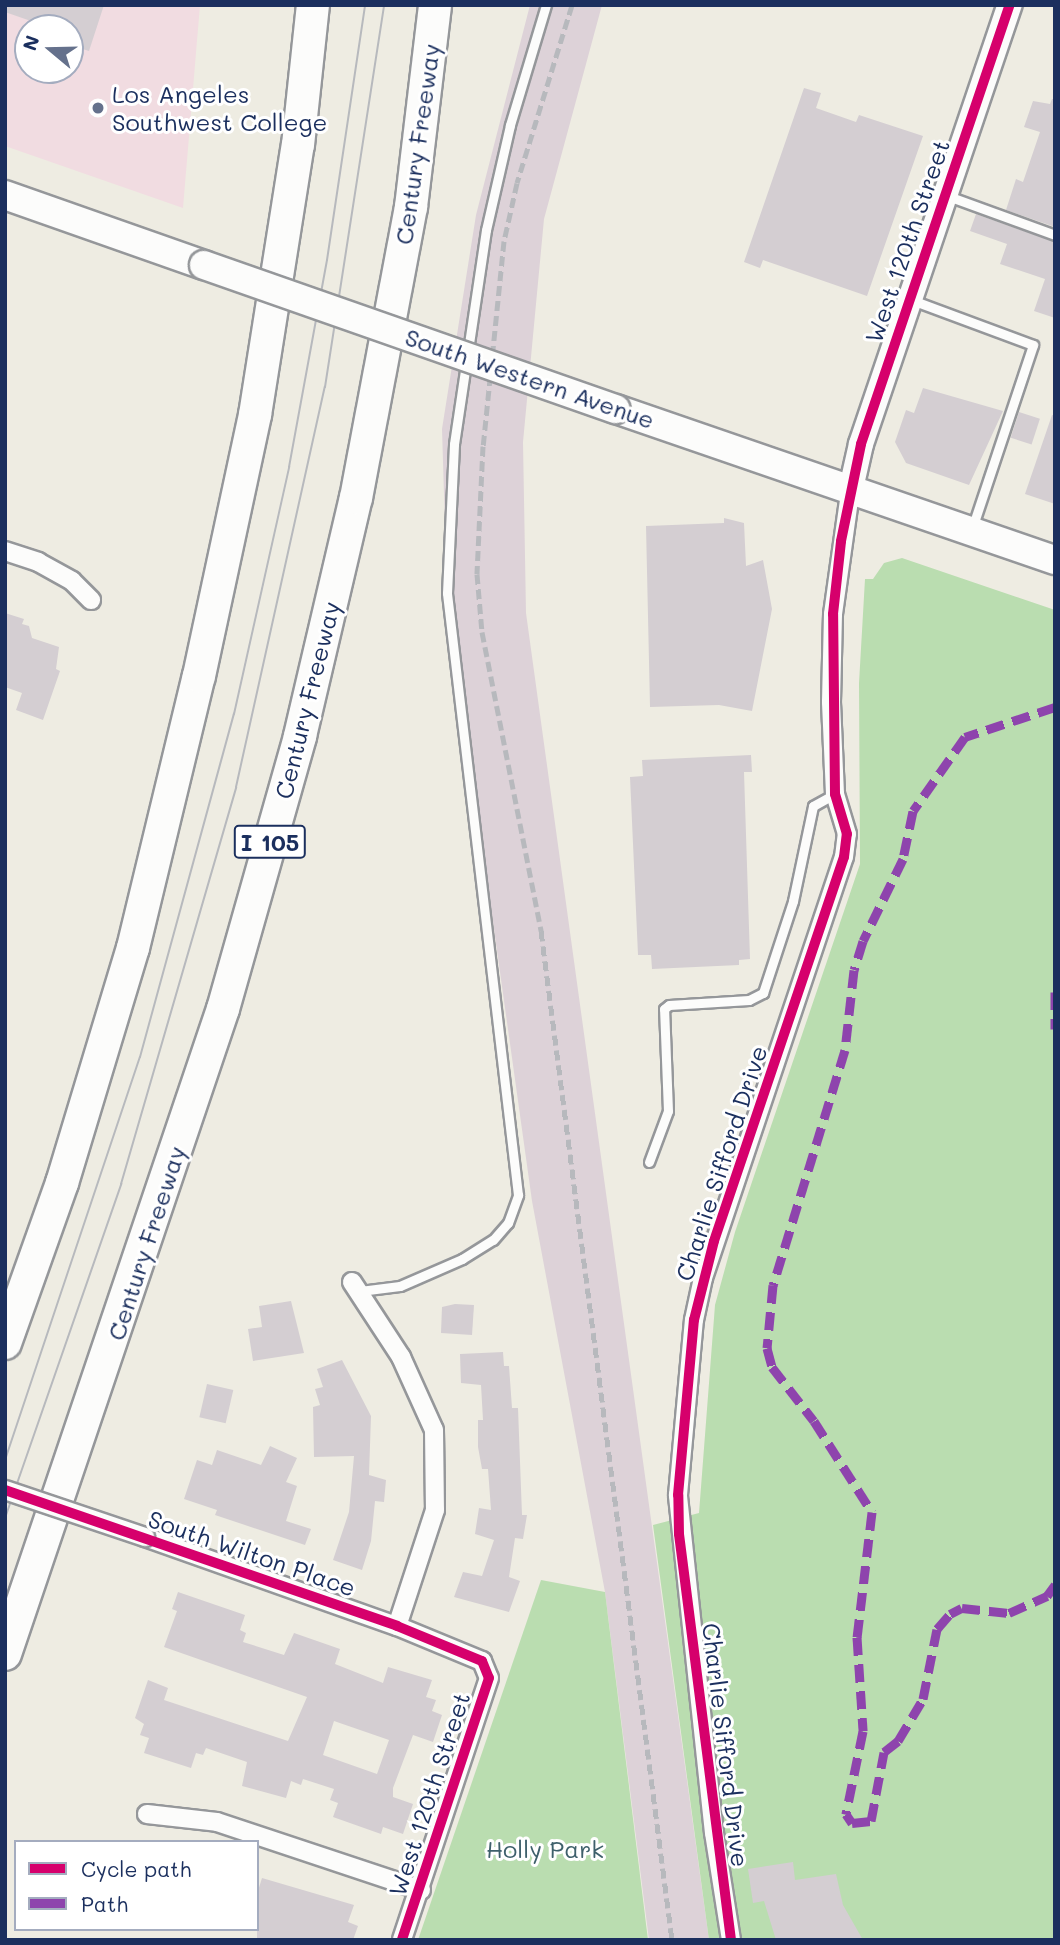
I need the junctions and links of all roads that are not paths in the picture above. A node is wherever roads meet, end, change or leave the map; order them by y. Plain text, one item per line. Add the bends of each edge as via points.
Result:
1 (313, 5) edge
2 (435, 5) edge
3 (546, 5) edge
4 (1010, 5) edge
5 (5, 195) edge
6 (946, 195) junction
7 (1055, 235) edge
8 (910, 299) junction
9 (850, 493) junction
10 (970, 533) junction
11 (5, 551) edge
12 (1055, 560) edge
13 (91, 600) dead end
14 (835, 793) junction
15 (649, 1162) dead end
16 (356, 1287) joint
17 (5, 1343) edge
18 (5, 1490) edge
19 (397, 1626) junction
20 (5, 1654) edge
21 (482, 1661) joint
22 (147, 1814) dead end
23 (421, 1890) junction
24 (402, 1940) edge
25 (731, 1940) edge

1 - 17 highway via 298,145 255,415 199,676 133,948 62,1183
2 - 20 highway, Century Freeway / I 105 via 404,247 356,498 300,736 223,1009
3 - 16 lane via 510,125 486,230 454,444 447,593 518,1195 508,1223 483,1247 400,1286
4 - 6 street, West 120th Street
5 - 9 main road, South Western Avenue, bridge
6 - 7 lane
6 - 8 street, West 120th Street
8 - 9 street, West 120th Street via 861,444
8 - 10 lane via 1033,345
9 - 10 main road, South Western Avenue
9 - 14 street, Charlie Sifford Drive via 833,614
10 - 12 main road, South Western Avenue
11 - 13 street via 72,581
14 - 15 lane via 813,806 793,901 763,993 749,1000 669,1004 664,1009 668,1111
14 - 25 street, Charlie Sifford Drive via 847,834 844,857 704,1278 694,1320 678,1495 713,1819
16 - 19 street via 401,1357 434,1430 435,1510
18 - 19 street, South Wilton Place, bridge
19 - 21 street, South Wilton Place
21 - 23 street, West 120th Street via 489,1678
22 - 23 street via 217,1822
23 - 24 street, West 120th Street

